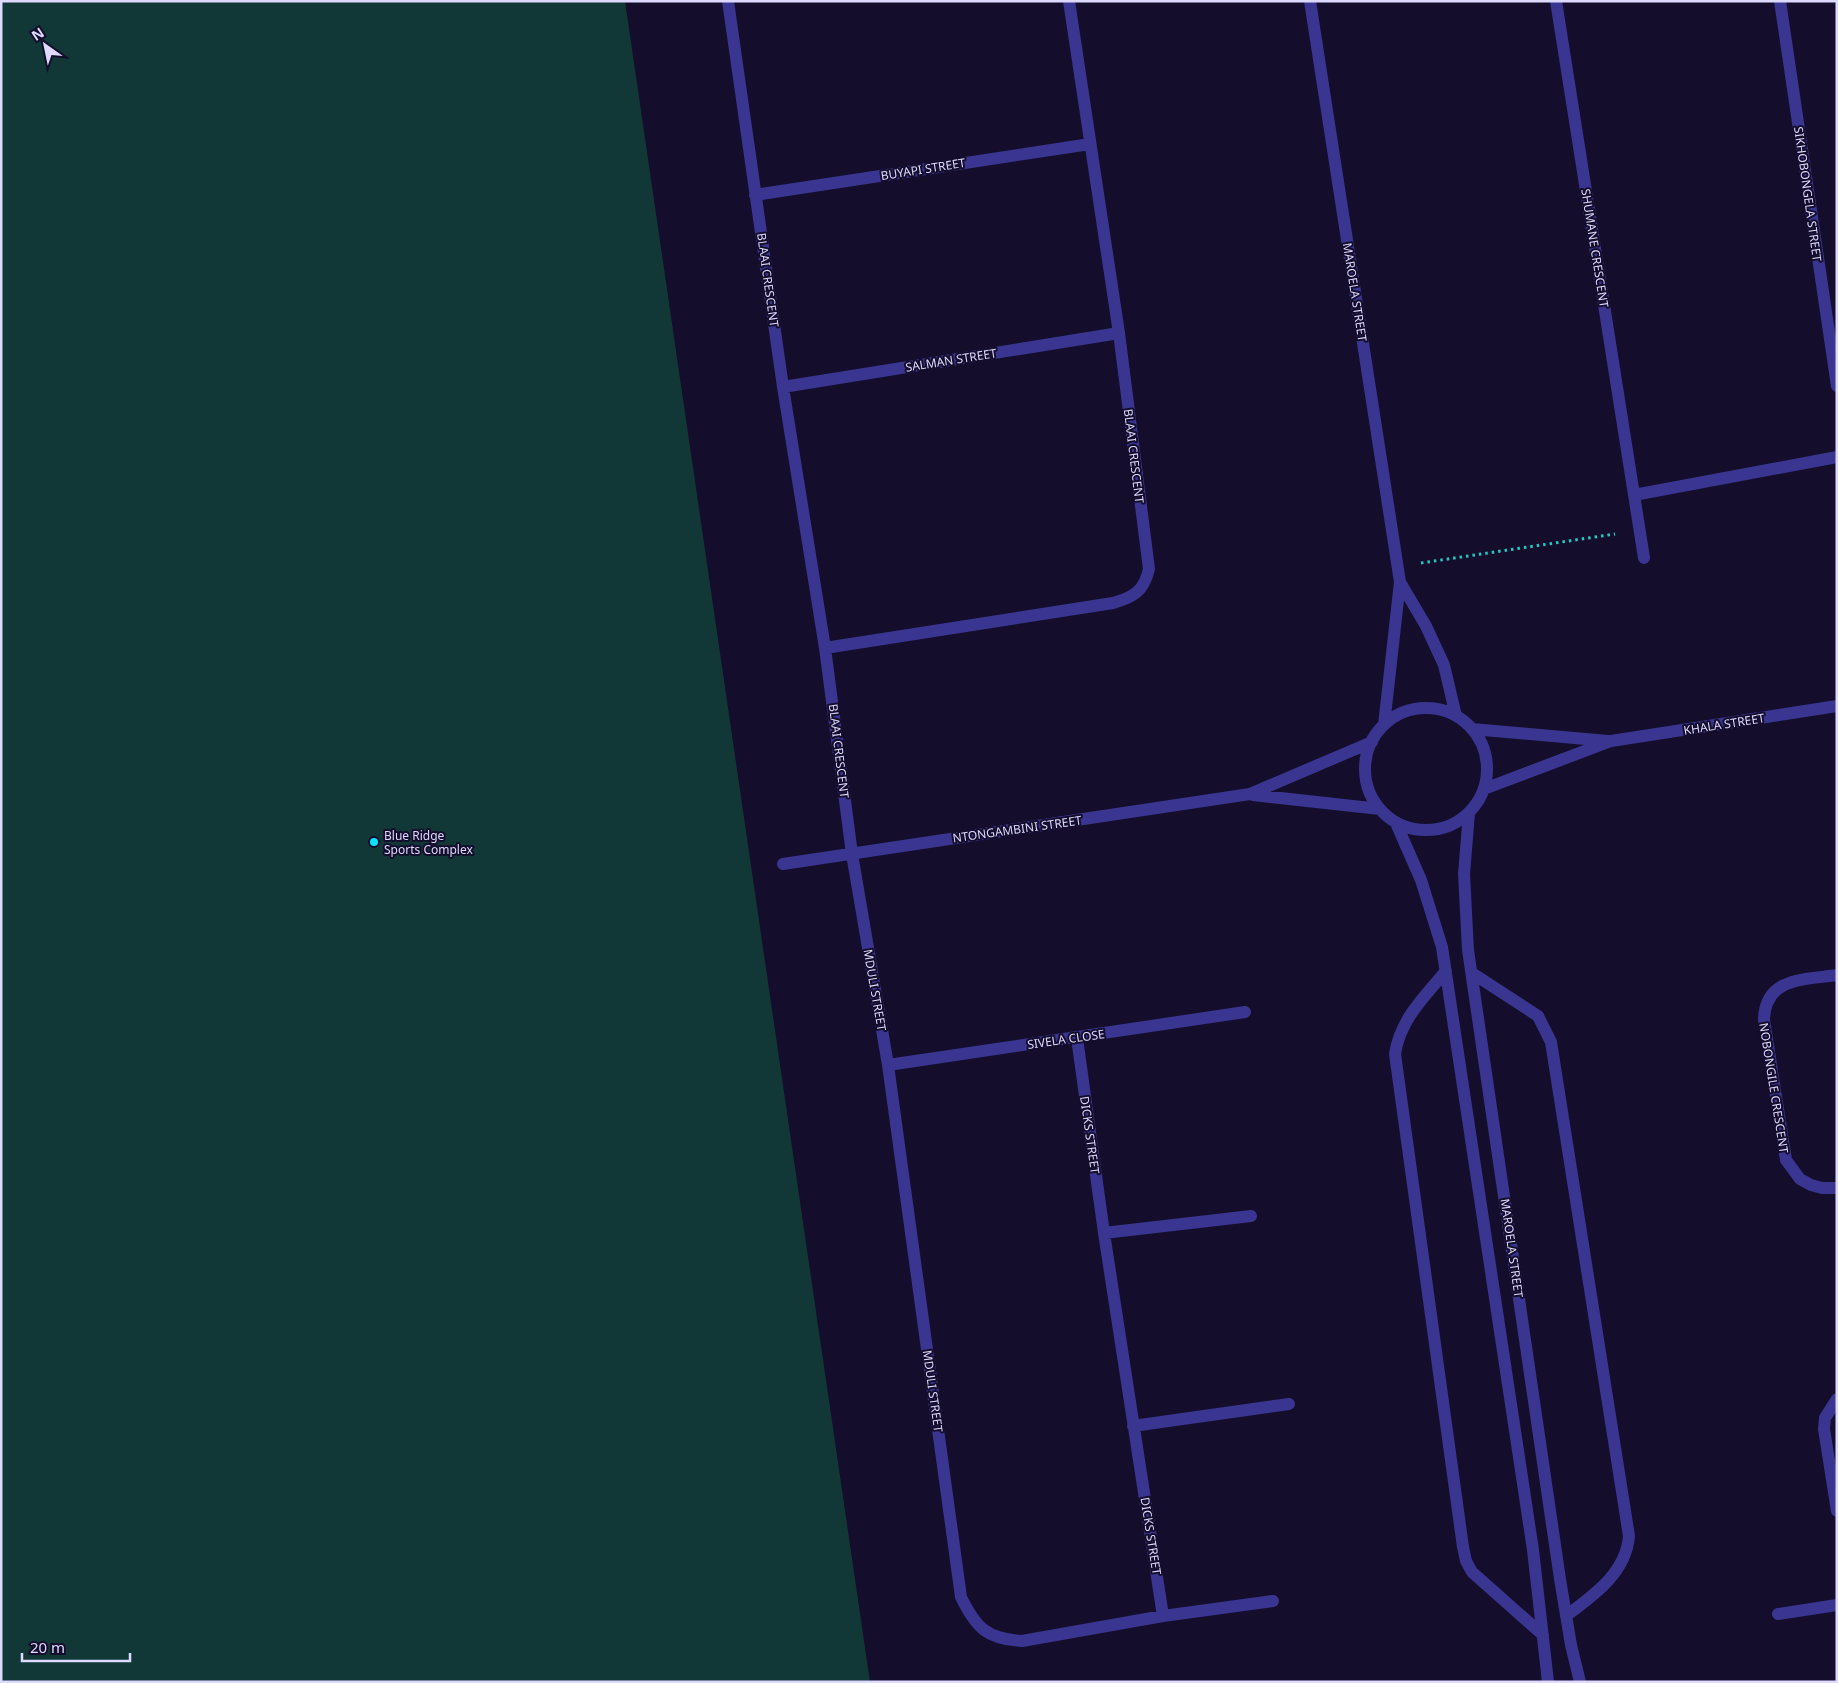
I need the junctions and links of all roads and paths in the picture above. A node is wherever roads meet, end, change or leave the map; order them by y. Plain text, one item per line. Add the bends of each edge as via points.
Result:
1 (728, 1) edge
2 (1069, 1) edge
3 (1310, 1) edge
4 (1556, 1) edge
5 (1780, 1) edge
6 (1090, 144) junction
7 (755, 195) junction
8 (1119, 333) junction
9 (1835, 358) edge
10 (1837, 386) edge
11 (783, 387) junction
12 (1837, 457) edge
13 (1634, 494) junction
14 (1640, 530) junction
15 (1644, 558) dead end
16 (1398, 567) junction
17 (1400, 582) junction
18 (825, 648) junction
19 (1837, 706) edge
20 (1456, 716) junction
21 (1384, 725) junction
22 (1472, 729) junction
23 (1611, 741) junction
24 (1372, 742) junction
25 (1484, 789) junction
26 (1250, 794) junction
27 (1380, 809) junction
28 (1469, 813) junction
29 (1396, 823) junction
30 (852, 854) junction
31 (783, 864) dead end
32 (1446, 971) junction
33 (1472, 973) junction
34 (1837, 975) edge
35 (1245, 1012) dead end
36 (1077, 1038) junction
37 (888, 1065) junction
38 (1837, 1188) edge
39 (1251, 1216) dead end
40 (1104, 1233) junction
41 (1837, 1399) edge
42 (1289, 1404) dead end
43 (1133, 1426) junction
44 (1837, 1511) edge
45 (1273, 1601) dead end
46 (1837, 1606) edge
47 (1778, 1614) dead end
48 (1163, 1616) junction
49 (1566, 1616) junction
50 (1543, 1635) junction
51 (1548, 1682) edge
52 (1580, 1682) edge

1 - 7 street, BLAAI CRESCENT
2 - 6 street, BLAAI CRESCENT
3 - 16 street, MAROELA STREET
4 - 13 street, SHUMANE CRESCENT
5 - 9 street, SIKHOBONGELA STREET
6 - 7 street, BUYAPI STREET
6 - 8 street, BLAAI CRESCENT
7 - 11 street, BLAAI CRESCENT
8 - 11 street, SALMAN STREET
8 - 18 street, BLAAI CRESCENT via 1149,569 1142,589 1132,598 1113,603
9 - 10 street, SIKHOBONGELA STREET
11 - 18 street, BLAAI CRESCENT
12 - 13 street
13 - 14 street, SHUMANE CRESCENT
14 - 15 street, SHUMANE CRESCENT
14 - 16 path
16 - 17 street, MAROELA STREET
17 - 20 street, MAROELA STREET via 1444,665
17 - 21 street, MAROELA STREET
18 - 30 street, BLAAI CRESCENT
19 - 23 street, KHALA STREET
20 - 21 street, MAROELA STREET via 1438,709 1419,709 1400,714
20 - 22 street, MAROELA STREET
21 - 24 street, MAROELA STREET
22 - 23 street, KHALA STREET
22 - 25 street, MAROELA STREET via 1484,747 1487,768
23 - 25 street, KHALA STREET
24 - 26 street, NTONGAMBINI STREET
24 - 27 street, MAROELA STREET via 1365,765 1368,789
25 - 28 street, MAROELA STREET
26 - 27 street, NTONGAMBINI STREET
26 - 30 street, NTONGAMBINI STREET
27 - 29 street, MAROELA STREET
28 - 29 street, MAROELA STREET via 1453,824 1434,830
28 - 33 street, MAROELA STREET via 1464,874
29 - 32 street, MAROELA STREET via 1435,920
30 - 31 street, NTONGAMBINI STREET
30 - 37 street, MDULI STREET
32 - 50 street, MAROELA STREET
32 - 50 street via 1404,1023 1395,1054 1462,1547 1472,1572
33 - 49 street, MAROELA STREET
33 - 49 street via 1538,1016 1551,1042 1629,1536 1628,1551 1613,1575 1593,1596
34 - 38 street, NOBONGILE CRESCENT via 1780,987 1767,1001 1764,1020 1786,1160 1792,1171 1811,1185
35 - 36 street, SIVELA CLOSE
36 - 37 street, SIVELA CLOSE
36 - 40 street, DICKS STREET
37 - 48 street, MDULI STREET via 961,1597 970,1616 984,1631 1001,1640 1022,1641
39 - 40 street
40 - 43 street, DICKS STREET
41 - 44 street via 1825,1418 1824,1429
42 - 43 street
43 - 48 street, DICKS STREET
45 - 48 street, MDULI STREET
46 - 47 street
49 - 52 street, MAROELA STREET
50 - 51 street, MAROELA STREET

